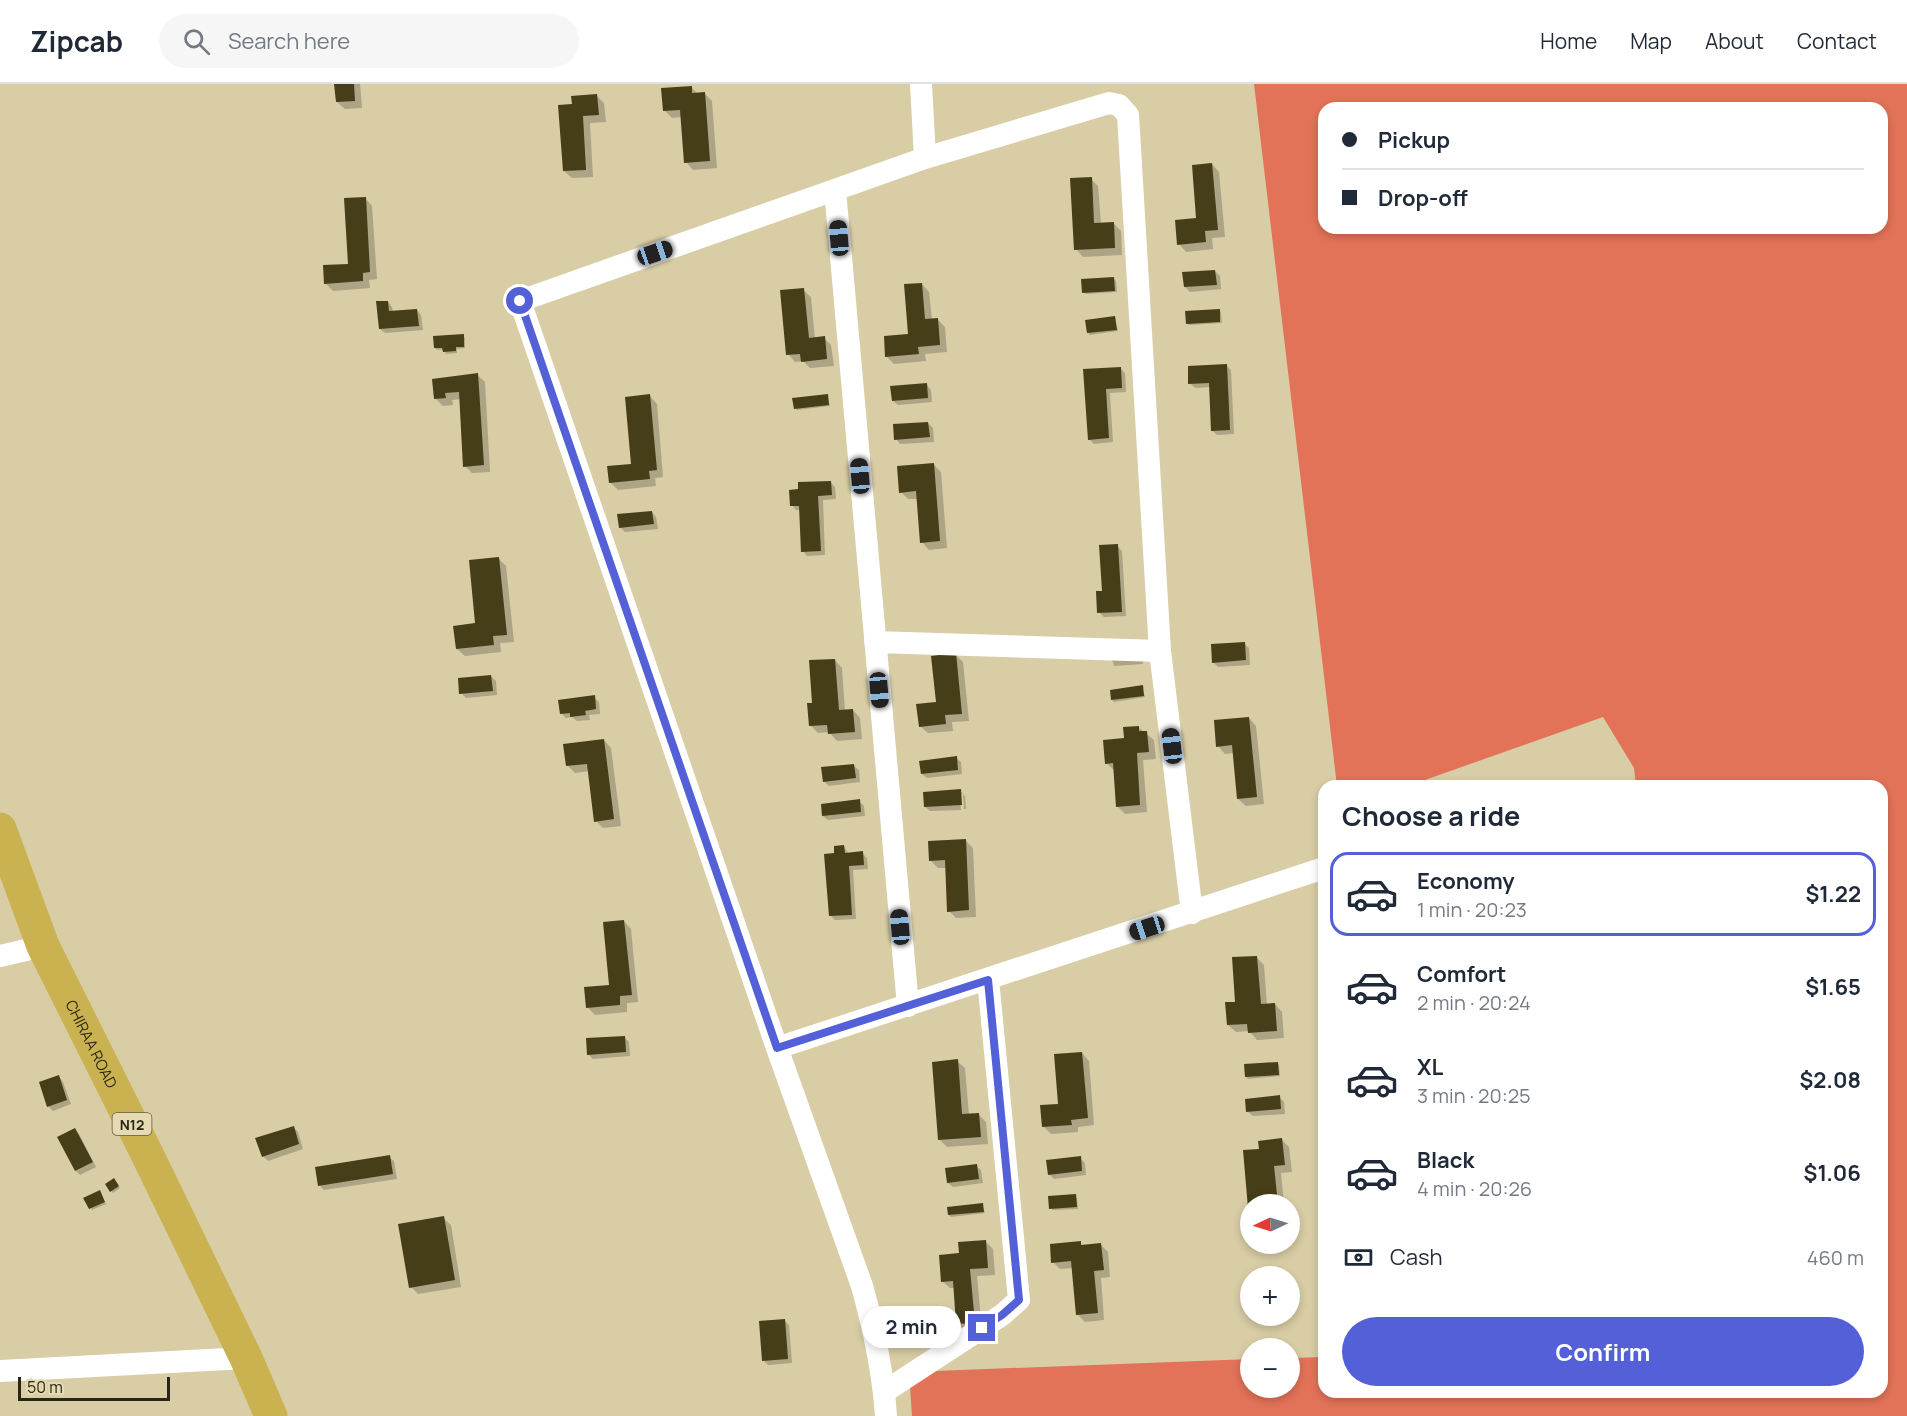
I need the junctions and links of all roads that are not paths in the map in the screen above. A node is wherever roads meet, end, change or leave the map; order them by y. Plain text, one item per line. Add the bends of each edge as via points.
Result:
1 (921, 84) edge
2 (925, 158) junction
3 (835, 190) junction
4 (875, 642) junction
5 (1161, 651) junction
6 (0, 829) edge
7 (1318, 870) edge
8 (1192, 913) junction
9 (43, 946) junction
10 (0, 956) edge
11 (988, 980) junction
12 (908, 1006) junction
13 (777, 1048) junction
14 (246, 1358) junction
15 (0, 1371) edge
16 (884, 1392) junction
17 (271, 1416) edge
18 (886, 1416) edge

1 - 2 street
2 - 3 street
2 - 5 street via 1109,103 1119,105 1128,115
3 - 4 street
3 - 13 street via 520,301
4 - 5 street
4 - 12 street
5 - 8 street
6 - 9 highway, CHIRAA ROAD / N12
7 - 8 street
8 - 11 street
9 - 10 street
9 - 14 highway, CHIRAA ROAD / N12
11 - 12 street
11 - 16 street via 1019,1300
12 - 13 street
13 - 16 street via 862,1286 873,1324
14 - 15 street
14 - 17 highway, CHIRAA ROAD / N12
16 - 18 street

